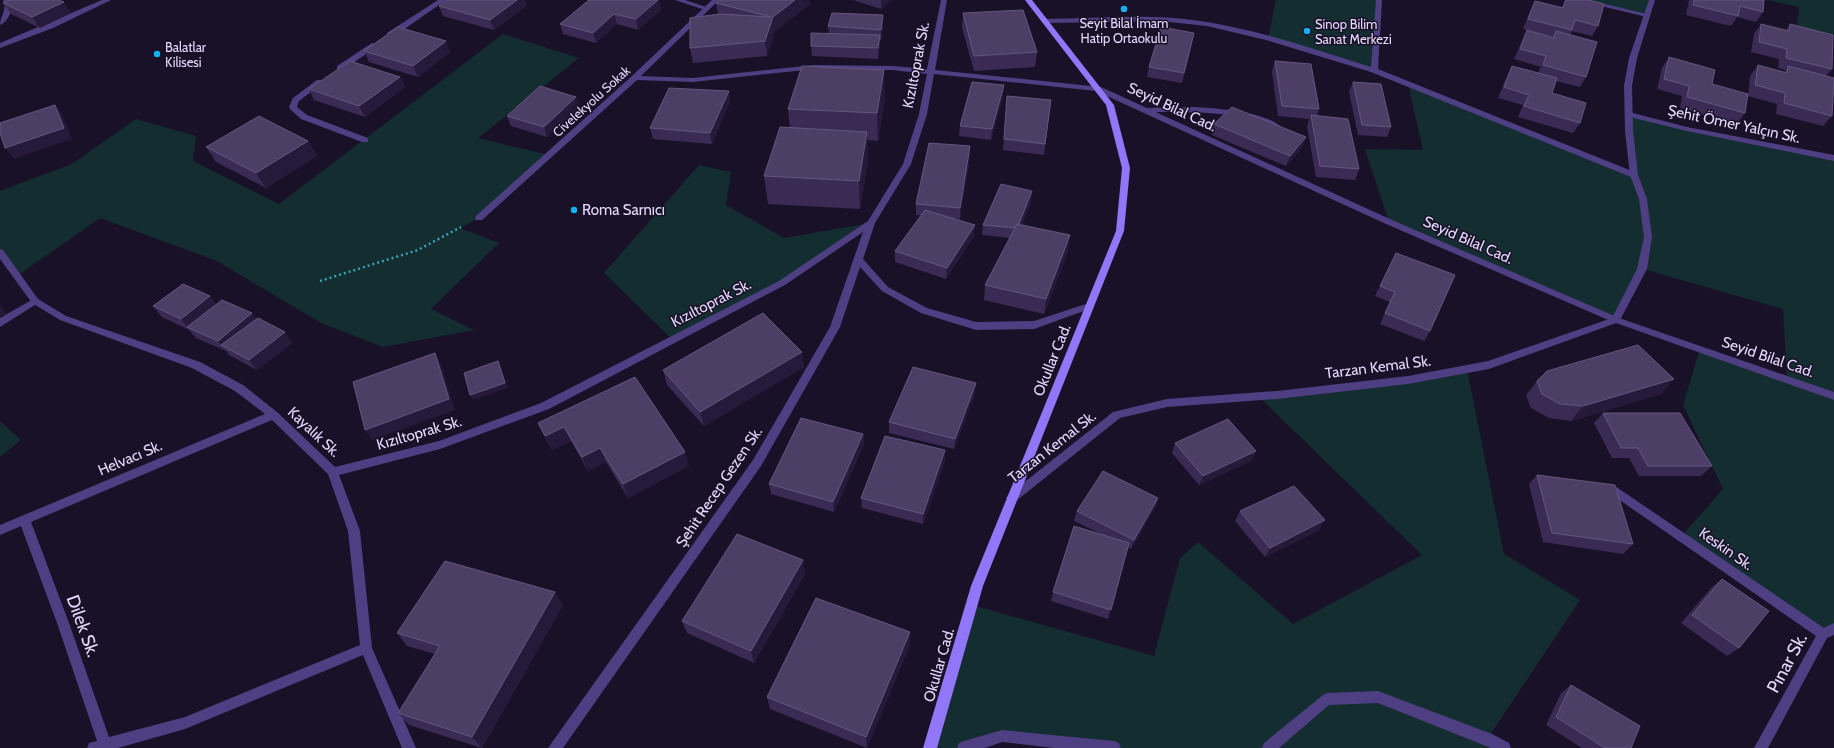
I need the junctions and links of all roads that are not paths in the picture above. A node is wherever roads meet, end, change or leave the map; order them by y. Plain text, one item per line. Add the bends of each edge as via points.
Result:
1 (6, 0) edge
2 (108, 0) edge
3 (443, 0) edge
4 (678, 0) edge
5 (716, 0) edge
6 (944, 0) edge
7 (1028, 0) edge
8 (1379, 0) edge
9 (1579, 0) edge
10 (1652, 0) edge
11 (705, 8) junction
12 (1647, 15) junction
13 (1046, 21) junction
14 (0, 23) edge
15 (0, 46) edge
16 (1374, 70) junction
17 (931, 72) junction
18 (635, 78) junction
19 (1098, 89) junction
20 (1143, 110) junction
21 (1629, 114) junction
22 (1284, 129) edge
23 (365, 140) dead end
24 (1834, 158) edge
25 (1634, 175) junction
26 (479, 218) road end
27 (871, 223) junction
28 (0, 252) edge
29 (858, 259) junction
30 (36, 301) junction
31 (1089, 306) junction
32 (1616, 320) junction
33 (0, 323) edge
34 (1834, 396) edge
35 (273, 415) junction
36 (333, 472) junction
37 (1612, 489) edge
38 (1012, 498) junction
39 (24, 519) junction
40 (0, 530) edge
41 (1828, 632) edge
42 (366, 648) junction
43 (100, 747) edge
44 (409, 748) edge
45 (555, 748) edge
46 (930, 748) edge
47 (964, 748) edge
48 (1114, 748) edge
49 (1270, 748) edge
50 (1504, 748) edge
51 (1761, 748) edge

1 - 14 street via 7,14
2 - 15 street
3 - 23 street via 296,100 293,106 304,117
4 - 11 street
5 - 11 street, Civelekyolu Sokak
6 - 17 street, Kızıltoprak Sk.
7 - 13 main road, Okullar Cad.
8 - 16 street
9 - 12 street
10 - 12 street
11 - 18 street, Civelekyolu Sokak
12 - 21 street via 1628,86
13 - 16 street via 1160,19 1207,24 1268,38
13 - 19 main road, Okullar Cad.
16 - 25 street
17 - 18 street, Seyid Bilal Cad. via 893,68 814,67 692,80
17 - 19 street, Seyid Bilal Cad.
17 - 27 street, Kızıltoprak Sk. via 923,114 907,164
18 - 26 street, Civelekyolu Sokak
19 - 20 street, Seyid Bilal Cad.
19 - 31 main road, Okullar Cad. via 1110,105 1126,168 1120,231
20 - 22 street via 1211,109 1235,112 1260,118
20 - 32 street, Seyid Bilal Cad. via 1491,268
21 - 24 street, Şehit Ömer Yalçın Sk. via 1695,131
21 - 25 street
25 - 32 street via 1643,199 1648,237 1642,269
27 - 29 street, Şehit Recep Gezen Sk.
27 - 36 street, Kızıltoprak Sk. via 782,283 544,406 440,445
28 - 30 street
29 - 31 street via 885,289 918,308 976,326 1034,325
29 - 45 street, Şehit Recep Gezen Sk. via 835,327 757,463
30 - 33 street
30 - 35 street, Kayalık Sk. via 63,318 196,365 239,388
31 - 38 main road, Okullar Cad.
32 - 34 street, Seyid Bilal Cad.
32 - 38 street, Tarzan Kemal Sk. via 1490,365 1408,380 1277,395 1167,403 1117,415
35 - 36 street, Kayalık Sk.
35 - 39 street, Helvacı Sk.
36 - 42 street, Kayalık Sk. via 354,531
37 - 41 street, Keskin Sk.
38 - 46 main road, Okullar Cad. via 977,586
39 - 40 street, Helvacı Sk.
39 - 43 street, Dilek Sk. via 63,623
41 - 51 street, Pınar Sk.
42 - 43 street via 185,722
42 - 44 street, Kayalık Sk.
47 - 48 street via 1002,736
49 - 50 street via 1327,699 1378,697

